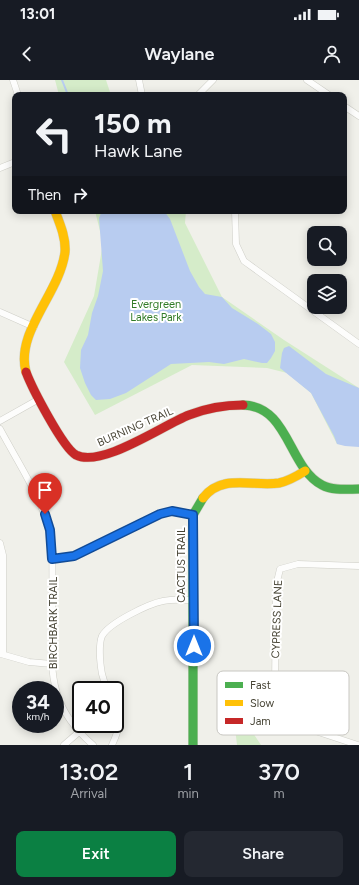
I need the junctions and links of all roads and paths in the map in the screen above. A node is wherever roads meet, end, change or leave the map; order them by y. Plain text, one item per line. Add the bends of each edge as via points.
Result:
1 (13, 80) edge
2 (139, 80) edge
3 (212, 80) edge
4 (307, 80) edge
5 (17, 92) edge
6 (141, 92) edge
7 (201, 92) edge
8 (325, 92) edge
9 (347, 108) edge
10 (359, 116) edge
11 (12, 163) edge
12 (0, 168) edge
13 (56, 214) edge
14 (235, 214) edge
15 (0, 312) edge
16 (34, 327) junction
17 (359, 344) edge
18 (39, 399) junction
19 (0, 421) edge
20 (0, 429) edge
21 (305, 471) junction
22 (359, 489) edge
23 (193, 515) junction
24 (0, 543) edge
25 (52, 559) junction
26 (359, 566) edge
27 (194, 600) junction
28 (2, 654) edge
29 (52, 664) junction
30 (275, 671) edge
31 (104, 681) edge
32 (72, 722) edge
33 (78, 733) edge
34 (80, 733) edge
35 (117, 733) edge
36 (327, 735) edge
37 (64, 745) edge
38 (93, 745) edge
39 (112, 745) edge
40 (194, 745) edge
41 (358, 745) edge

1 - 5 street
2 - 6 street
3 - 7 street
4 - 8 street
9 - 10 street
11 - 12 street
13 - 16 street, BURNING TRAIL via 65,243 64,259
14 - 17 street via 236,244 244,261
15 - 16 street
16 - 18 street, BURNING TRAIL via 25,346 23,359 26,375
18 - 19 street
18 - 21 street, BURNING TRAIL via 58,434 76,455 82,457 109,454 200,410 230,405 253,406 273,417
20 - 25 street, BIRCHBARK TRAIL via 45,514 50,530
21 - 22 street, BURNING TRAIL via 324,486
21 - 23 street, CACTUS TRAIL via 288,481 278,483 232,482 218,485 205,494
23 - 25 street via 172,511 160,514 74,556
23 - 27 street, CACTUS TRAIL
24 - 28 street via 3,555
25 - 29 street, BIRCHBARK TRAIL
26 - 30 street, CYPRESS LANE via 298,564 280,569 276,586
27 - 31 street via 168,600 156,603 121,620 107,631 100,646
27 - 40 street, CACTUS TRAIL
28 - 29 street via 29,662
29 - 32 street, BIRCHBARK TRAIL via 58,698
33 - 37 street
34 - 38 street, BIRCHBARK TRAIL
35 - 39 street
36 - 41 street, CYPRESS LANE

